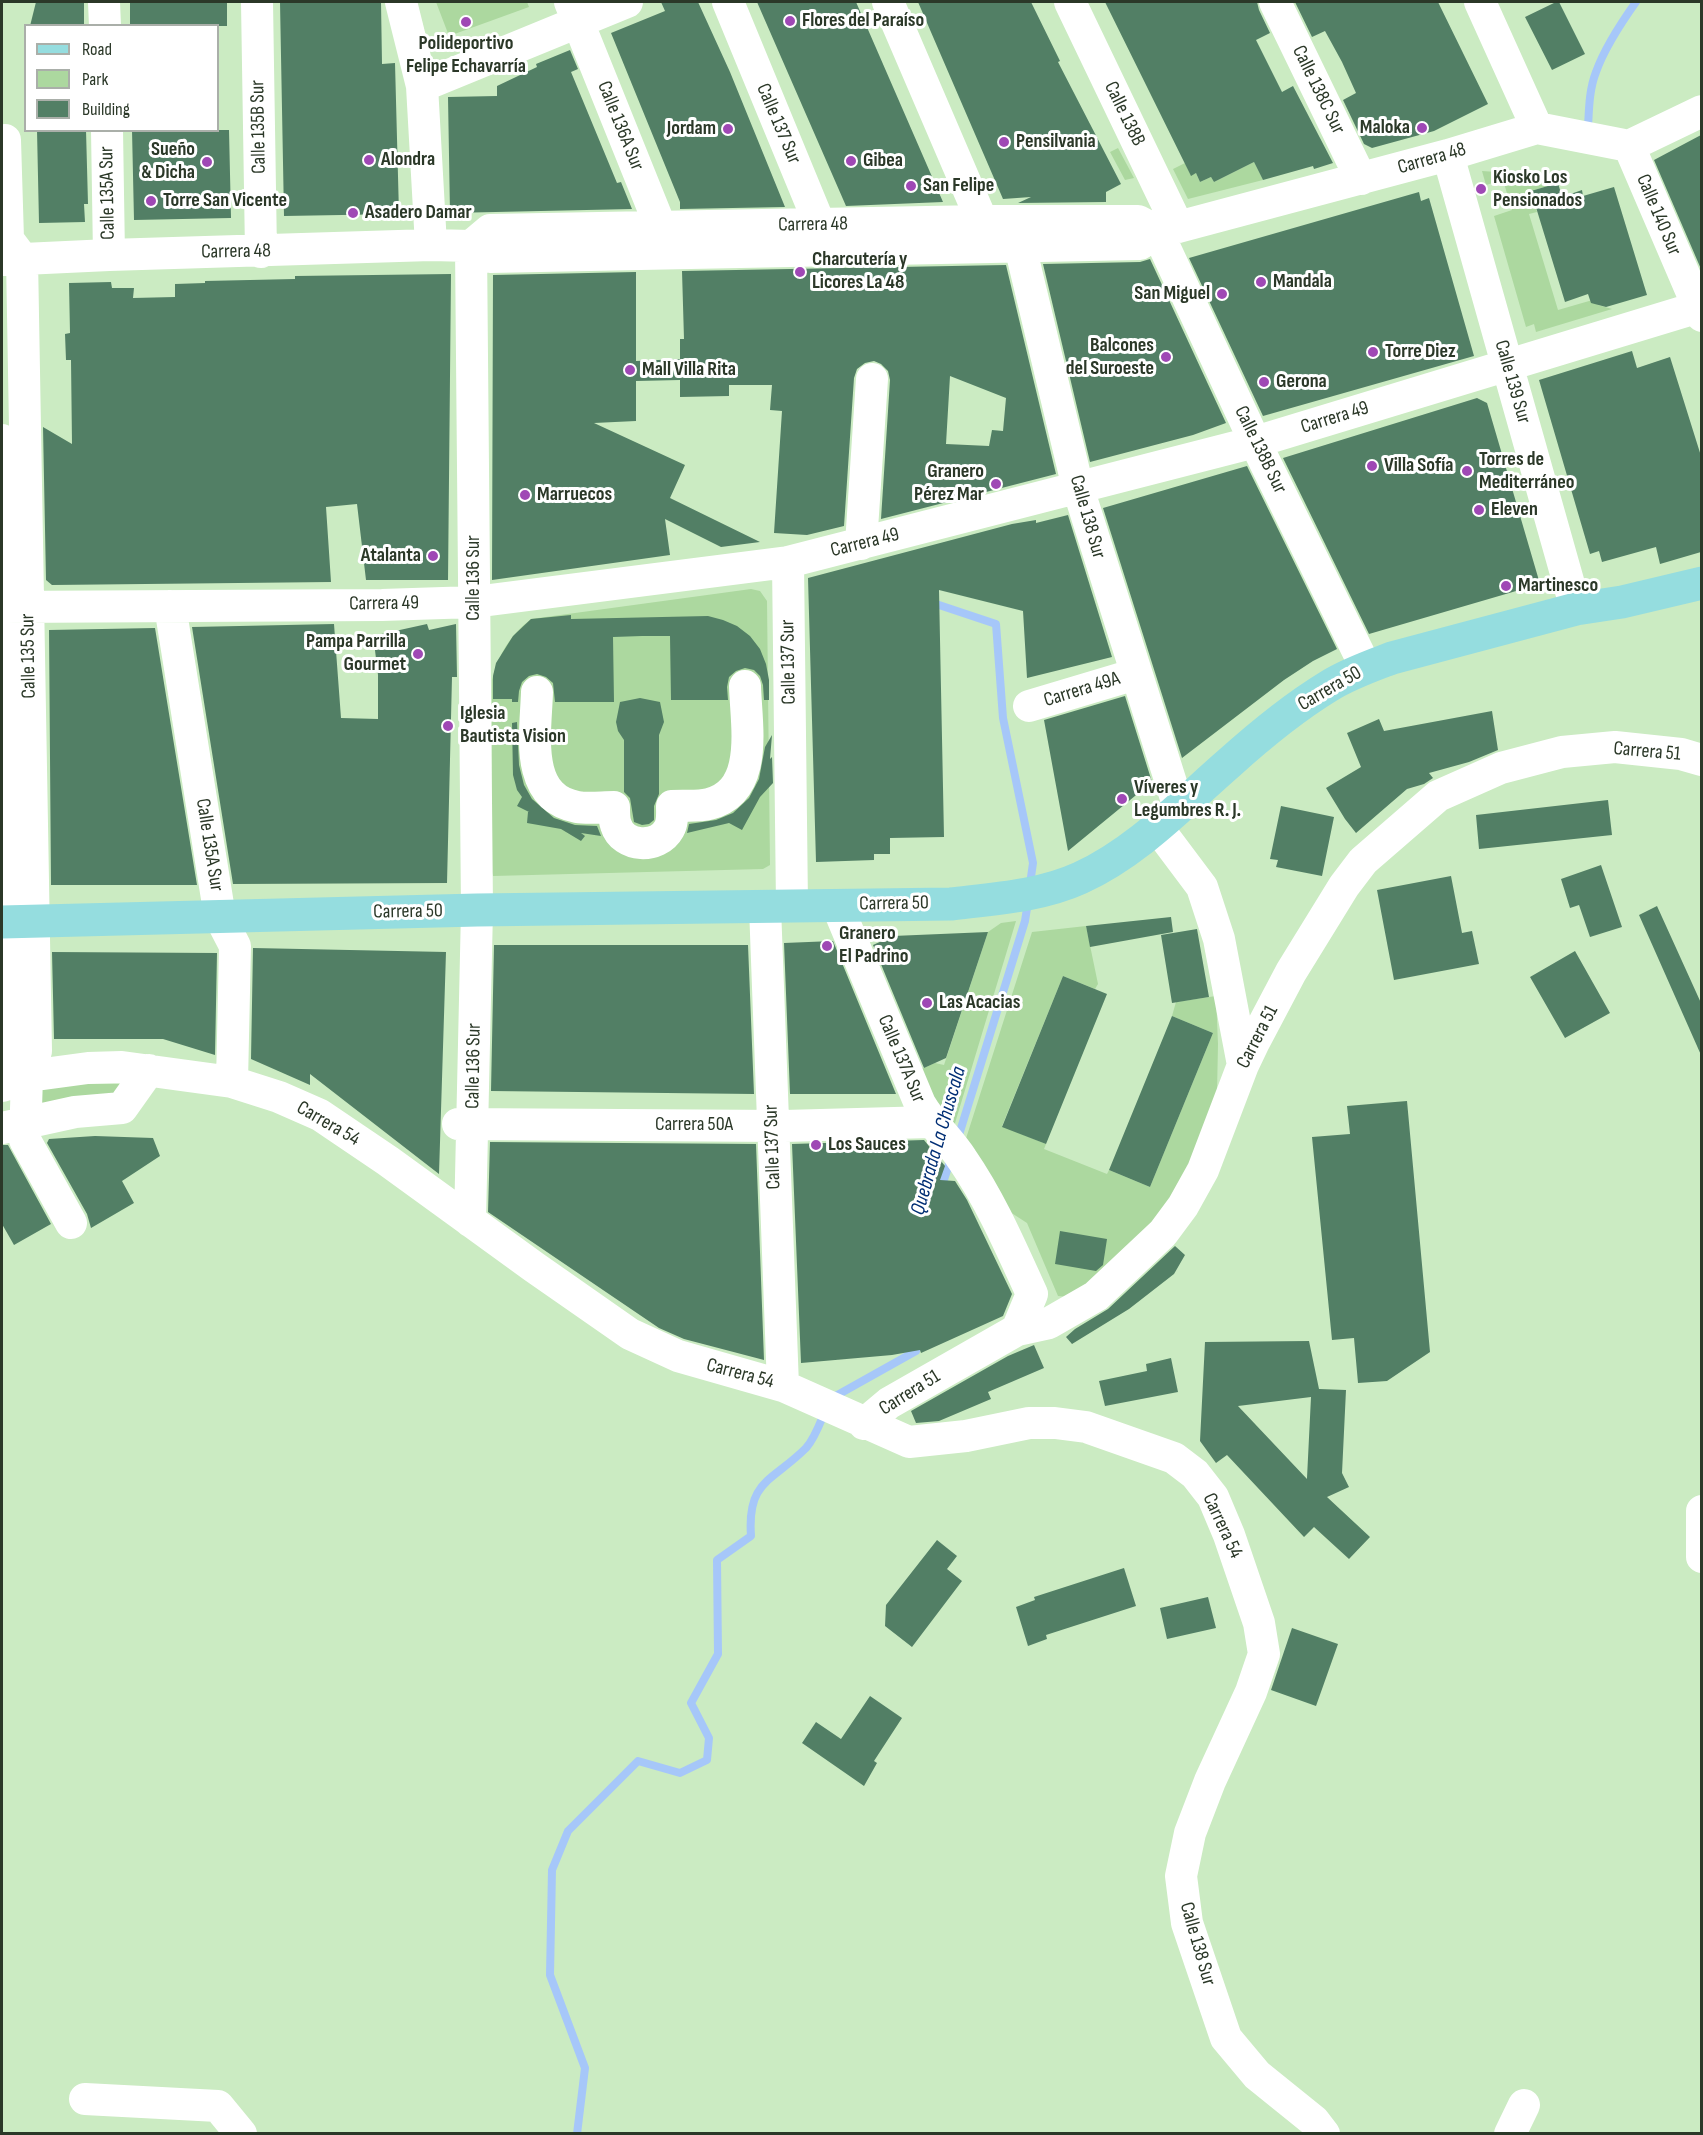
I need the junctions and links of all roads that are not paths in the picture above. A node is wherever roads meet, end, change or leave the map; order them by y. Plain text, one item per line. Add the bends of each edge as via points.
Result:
1 (104, 2) edge
2 (257, 2) edge
3 (401, 2) edge
4 (627, 2) edge
5 (728, 2) edge
6 (888, 2) edge
7 (1070, 2) edge
8 (1275, 2) edge
9 (1490, 5) edge
10 (575, 12) edge
11 (105, 24) edge
12 (422, 86) junction
13 (1701, 111) edge
14 (1537, 128) junction
15 (106, 132) edge
16 (5, 140) dead end
17 (1629, 146) junction
18 (1448, 155) junction
19 (1361, 179) junction
20 (1168, 229) junction
21 (982, 233) junction
22 (1017, 233) junction
23 (820, 237) junction
24 (661, 240) junction
25 (431, 245) junction
26 (471, 246) junction
27 (8, 252) edge
28 (261, 252) junction
29 (109, 255) junction
30 (1700, 310) edge
31 (1507, 365) junction
32 (872, 380) dead end
33 (2, 440) edge
34 (1255, 442) junction
35 (1078, 488) junction
36 (861, 544) junction
37 (788, 562) junction
38 (1701, 583) edge
39 (474, 602) junction
40 (170, 606) junction
41 (11, 607) edge
42 (1576, 609) junction
43 (1366, 668) junction
44 (1136, 674) junction
45 (744, 686) dead end
46 (537, 692) dead end
47 (1029, 705) dead end
48 (1701, 760) edge
49 (1168, 818) junction
50 (837, 905) junction
51 (778, 907) junction
52 (477, 910) junction
53 (220, 916) junction
54 (14, 922) edge
55 (1242, 1065) junction
56 (10, 1070) edge
57 (149, 1070) junction
58 (232, 1082) junction
59 (466, 1114) junction
60 (772, 1116) junction
61 (14, 1125) edge
62 (940, 1132) junction
63 (463, 1215) junction
64 (70, 1223) dead end
65 (1017, 1330) junction
66 (796, 1392) junction
67 (851, 1418) junction
68 (1701, 1511) edge
69 (1701, 1557) edge
70 (1264, 1654) joint
71 (85, 2099) dead end
72 (1524, 2105) dead end
73 (241, 2133) edge
74 (1324, 2133) edge
75 (1510, 2133) edge

1 - 11 street
2 - 28 street, Calle 135B Sur
3 - 12 street
4 - 10 street
5 - 23 street, Calle 137 Sur
6 - 21 street
7 - 20 street, Calle 138B
8 - 19 street, Calle 138C Sur
9 - 14 street
10 - 12 street
10 - 24 street, Calle 136A Sur
12 - 25 street
13 - 17 street
14 - 17 street, Carrera 48
14 - 18 street, Carrera 48
15 - 29 street, Calle 135A Sur
16 - 27 street, Calle 135 Sur
17 - 30 street, Calle 140 Sur
18 - 19 street, Carrera 48
18 - 31 street, Calle 139 Sur
19 - 20 street, Carrera 48
20 - 22 street, Carrera 48 via 1138,221
20 - 34 street, Calle 138B Sur
21 - 22 street, Carrera 48
21 - 23 street, Carrera 48
22 - 35 street, Calle 138 Sur
23 - 24 street, Carrera 48
24 - 26 street, Carrera 48 via 490,257
25 - 26 street, Carrera 48
25 - 28 street, Carrera 48
26 - 39 street, Calle 136 Sur
27 - 29 street, Carrera 48
27 - 41 street, Calle 135 Sur
28 - 29 street, Carrera 48
30 - 31 street, Carrera 49
31 - 34 street, Carrera 49
31 - 42 street, Calle 139 Sur
32 - 36 street
33 - 41 street, Calle 135 Sur
34 - 35 street, Carrera 49
34 - 43 street, Calle 138B Sur
35 - 36 street, Carrera 49
35 - 44 street, Calle 138 Sur
36 - 37 street, Carrera 49
37 - 39 street, Carrera 49
37 - 51 street, Calle 137 Sur
38 - 42 main road, Carrera 50
39 - 40 street, Carrera 49
39 - 52 street, Calle 136 Sur
40 - 41 street, Carrera 49
40 - 53 street, Calle 135A Sur
41 - 54 street, Calle 135 Sur
42 - 43 main road, Carrera 50
43 - 49 main road, Carrera 50 via 1330,685 1295,709
44 - 47 street, Carrera 49A
44 - 49 street, Calle 138 Sur
45 - 46 street via 747,762 742,778 726,796 711,803 672,806 668,830 644,854 620,833 615,825 614,807 570,805 545,786 536,767
48 - 55 street, Carrera 51 via 1615,747 1562,752 1501,768 1438,796 1363,861 1344,886 1291,972
49 - 50 main road, Carrera 50 via 1129,849 1080,878 1044,889 951,904
49 - 55 street, Calle 138 Sur via 1202,887 1219,939
50 - 51 main road, Carrera 50
50 - 62 street, Calle 137A Sur
51 - 52 main road, Carrera 50
51 - 60 street, Calle 137 Sur
52 - 53 main road, Carrera 50
52 - 59 street, Calle 136 Sur
53 - 54 main road, Carrera 50
53 - 58 street, Calle 135A Sur via 235,946
54 - 56 street, Calle 135 Sur via 36,1051
55 - 65 street, Carrera 51 via 1203,1170 1163,1233 1096,1296 1049,1323
56 - 57 street, Carrera 54
56 - 61 street, Calle 135 Sur
57 - 58 street, Carrera 54
57 - 61 street via 122,1108 75,1112
58 - 63 street, Carrera 54 via 320,1114
59 - 60 street, Carrera 50A
59 - 63 street, Calle 136 Sur
60 - 62 street, Carrera 50A
60 - 66 street, Calle 137 Sur
61 - 64 street, Calle 135 Sur
62 - 65 street, Calle 137A Sur via 991,1205 1032,1294
63 - 66 street, Carrera 54 via 630,1334 678,1356
65 - 67 street, Carrera 51 via 889,1403
66 - 67 street, Carrera 54
67 - 70 street, Carrera 54 via 909,1442 1029,1423 1055,1423 1086,1427 1173,1458 1195,1474 1213,1497 1243,1573
68 - 69 street
70 - 74 street, Calle 138 Sur via 1251,1692 1209,1781 1190,1833 1181,1876 1187,1923 1226,2038 1257,2075
71 - 73 street via 219,2106
72 - 75 street

